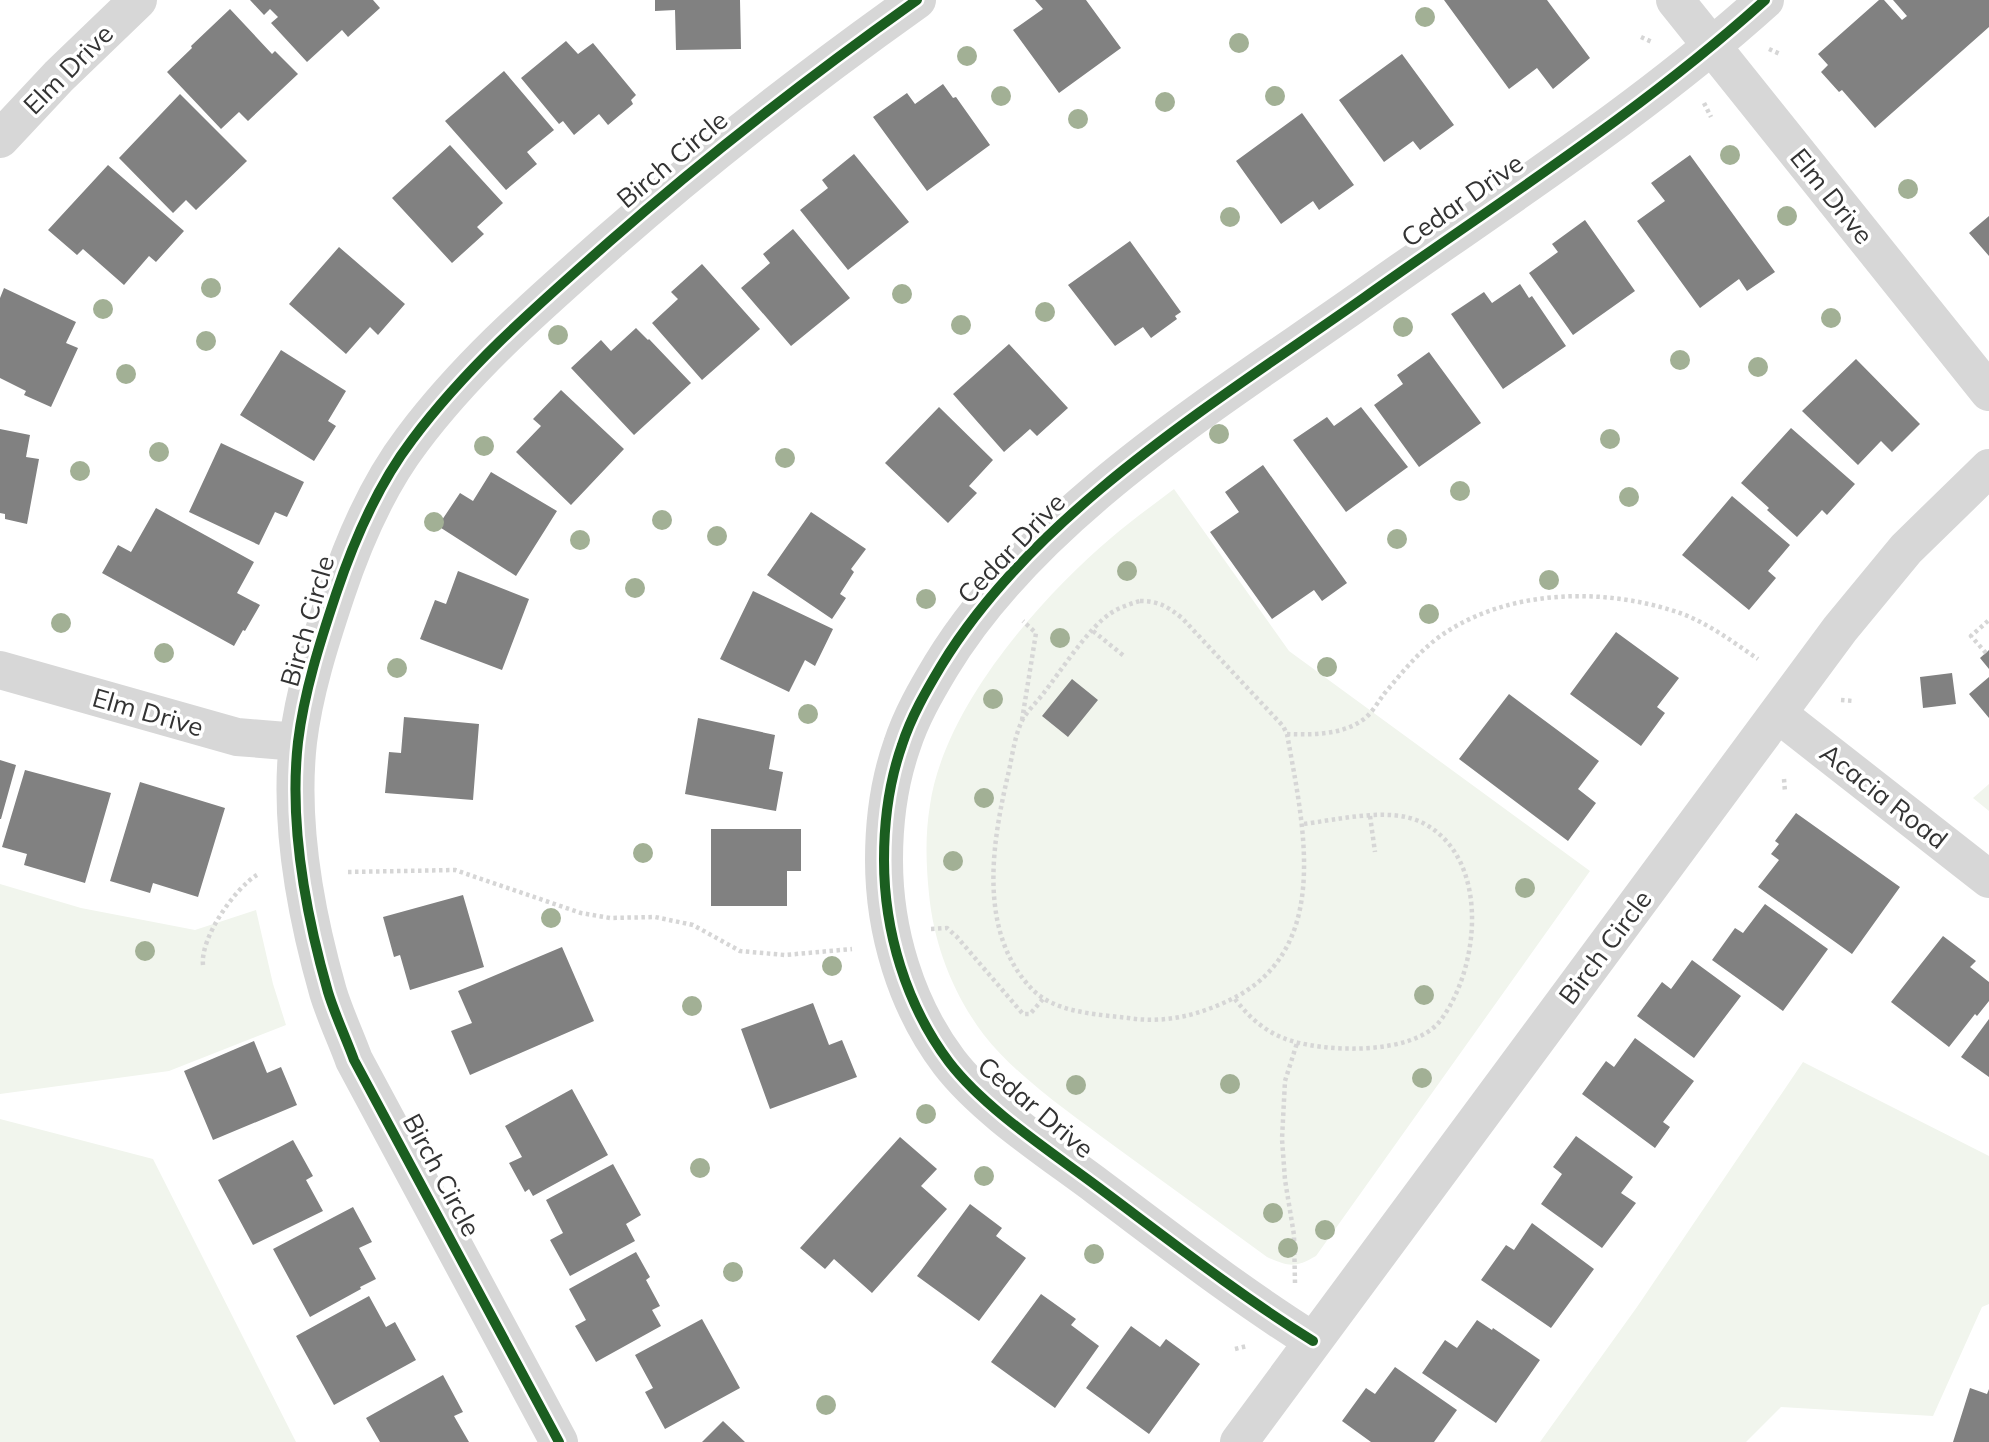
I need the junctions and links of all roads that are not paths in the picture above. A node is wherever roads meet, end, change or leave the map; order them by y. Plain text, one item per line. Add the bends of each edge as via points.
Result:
1 (138, 0) edge
2 (917, 0) edge
3 (1675, 0) edge
4 (1765, 0) edge
5 (1712, 46) junction
6 (0, 139) edge
7 (1989, 392) edge
8 (1989, 468) edge
9 (0, 670) edge
10 (1778, 715) junction
11 (298, 742) junction
12 (1989, 879) edge
13 (1312, 1341) junction
14 (559, 1442) edge
15 (1239, 1442) edge

1 - 6 street, Elm Drive
2 - 11 street, Birch Circle via 677,183 462,377 410,441 378,492 348,559 318,648
3 - 5 street, Elm Drive
4 - 5 street, Cedar Drive
5 - 7 street, Elm Drive
5 - 13 street, Cedar Drive via 1668,83 1108,483 1037,547 961,633 923,696 902,743 884,834 884,887 892,939 907,983 926,1027 951,1064 1032,1138
8 - 10 street, Birch Circle via 1906,549
9 - 11 street, Elm Drive via 237,737
10 - 12 street, Acacia Road
10 - 13 street, Birch Circle
11 - 14 street, Birch Circle via 300,859 329,993 354,1060
13 - 15 street, Birch Circle

